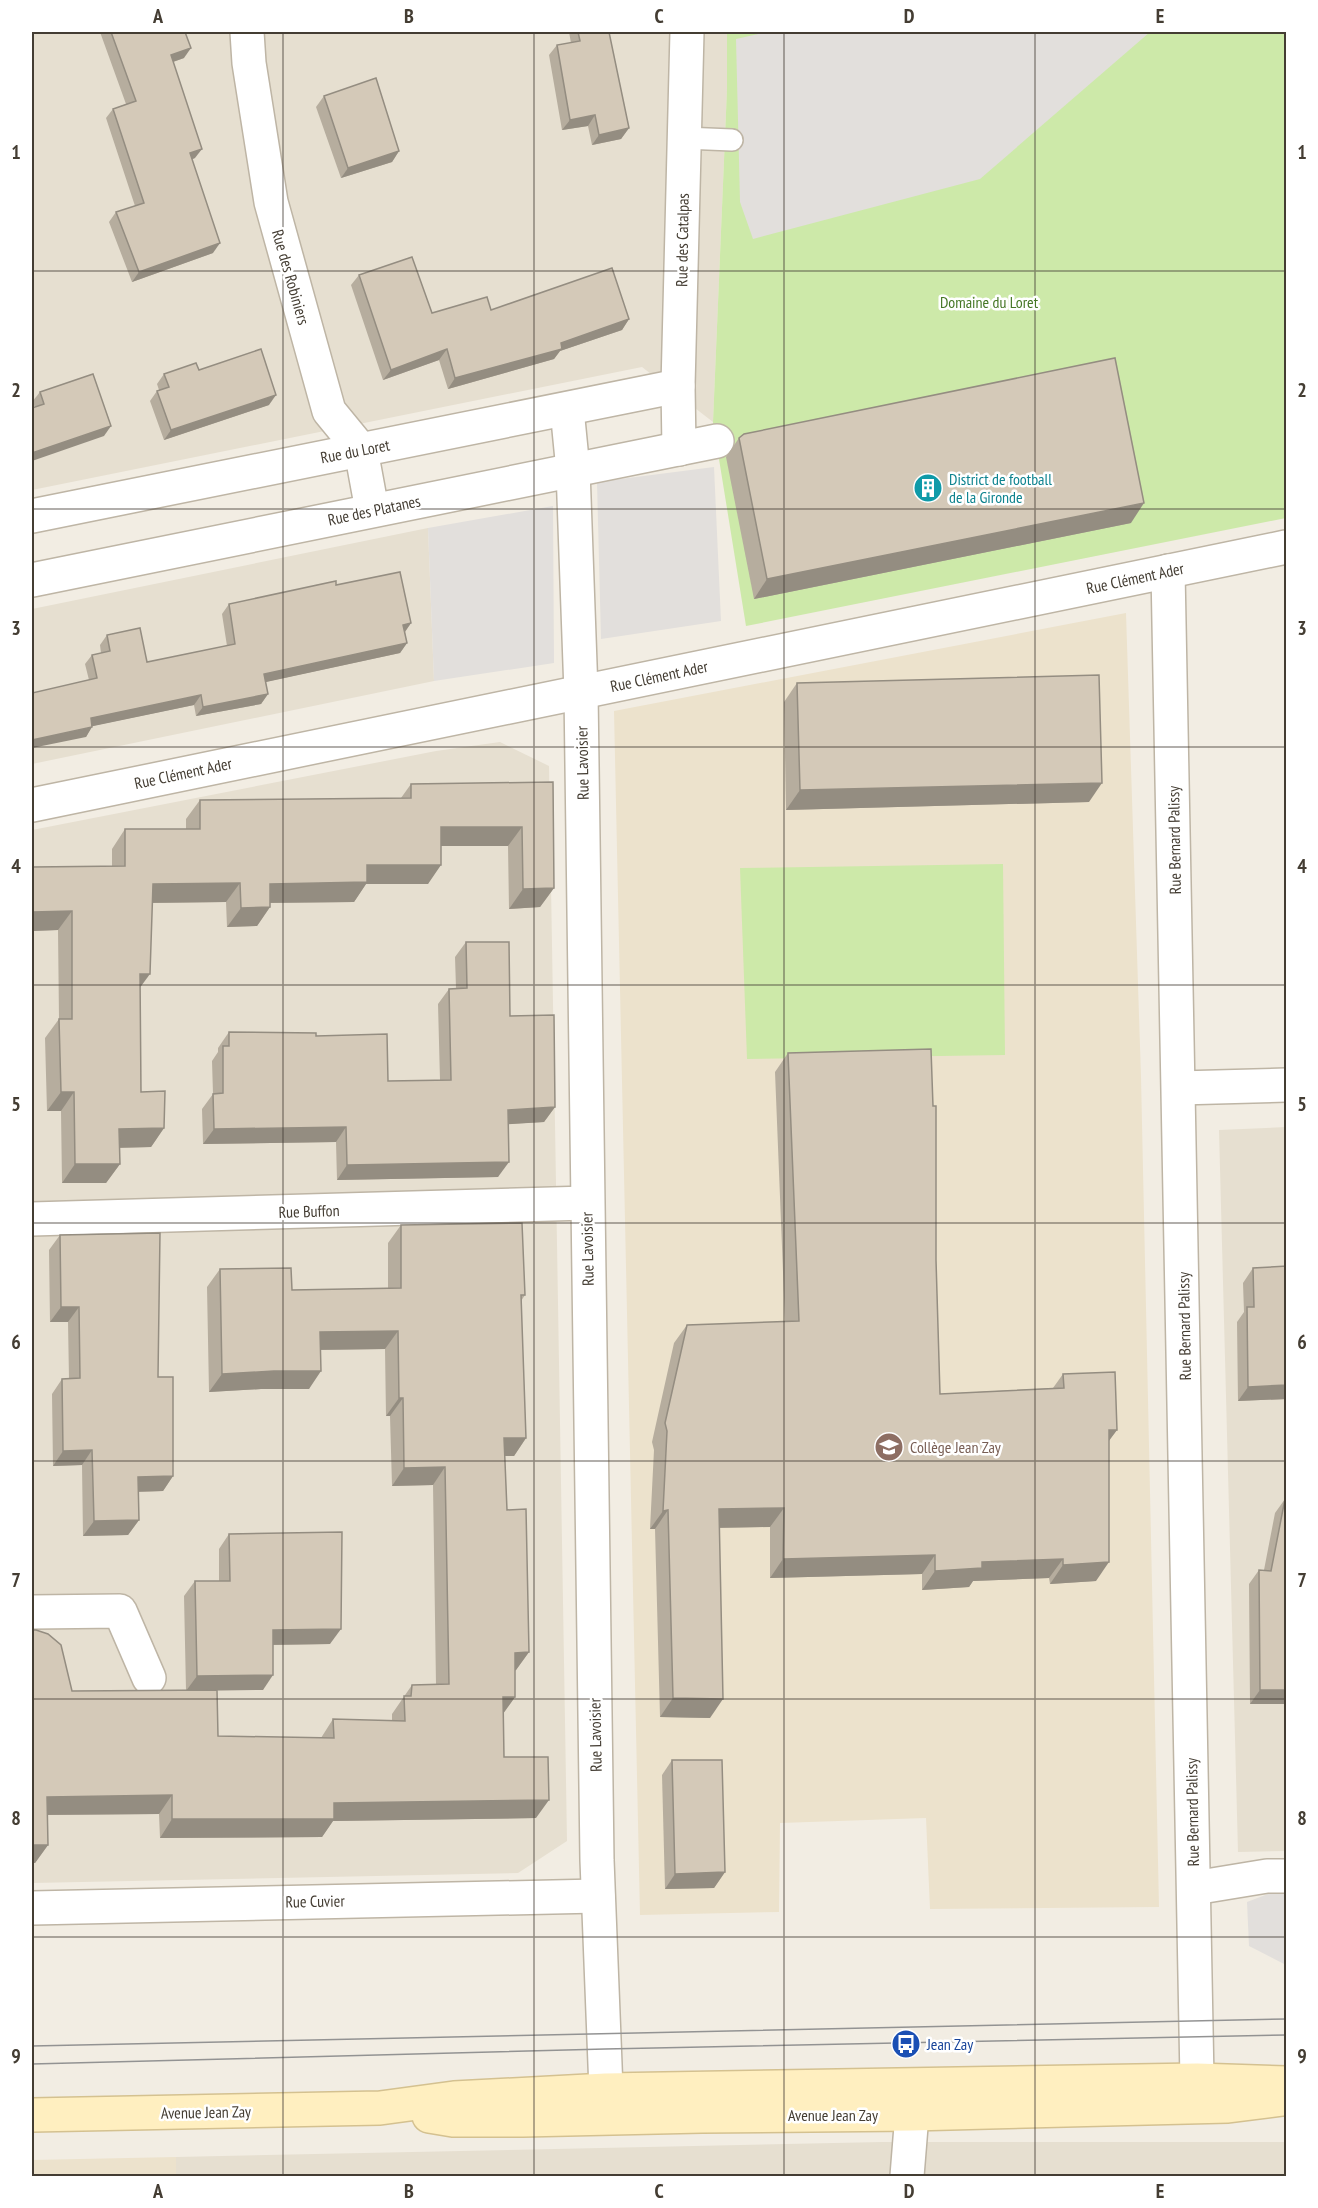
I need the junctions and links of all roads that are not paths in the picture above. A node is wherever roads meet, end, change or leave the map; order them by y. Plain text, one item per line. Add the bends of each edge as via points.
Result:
1 (247, 32) edge
2 (687, 32) edge
3 (684, 138) junction
4 (732, 140) dead end
5 (678, 386) junction
6 (567, 409) junction
7 (717, 441) dead end
8 (679, 449) junction
9 (361, 450) junction
10 (573, 470) junction
11 (372, 510) junction
12 (32, 516) edge
13 (1287, 547) edge
14 (1168, 571) junction
15 (32, 580) edge
16 (581, 692) junction
17 (32, 805) edge
18 (1287, 1085) edge
19 (1179, 1088) junction
20 (586, 1203) junction
21 (32, 1219) edge
22 (32, 1612) edge
23 (149, 1678) dead end
24 (1287, 1876) edge
25 (1194, 1888) junction
26 (598, 1896) junction
27 (32, 1908) edge
28 (1197, 2080) junction
29 (1287, 2083) edge
30 (606, 2090) junction
31 (1287, 2098) edge
32 (380, 2108) junction
33 (912, 2114) junction
34 (32, 2115) edge
35 (907, 2176) edge

1 - 9 street, Rue des Robiniers via 271,202 329,411
2 - 3 street, Rue des Catalpas
3 - 4 lane
3 - 5 street, Rue des Catalpas
5 - 6 street, Rue du Loret
5 - 8 street, Rue des Catalpas
6 - 9 street, Rue du Loret
6 - 10 street, Rue Lavoisier
7 - 8 street, Rue des Platanes
8 - 10 street, Rue des Platanes
9 - 11 street, Rue des Robiniers
9 - 12 street, Rue du Loret
10 - 11 street, Rue des Platanes
10 - 16 street, Rue Lavoisier
11 - 15 street, Rue des Platanes
13 - 14 street, Rue Clément Ader
14 - 16 street, Rue Clément Ader
14 - 19 street, Rue Bernard Palissy
16 - 17 street, Rue Clément Ader
16 - 20 street, Rue Lavoisier
18 - 19 street
19 - 25 street, Rue Bernard Palissy
20 - 21 street, Rue Buffon
20 - 26 street, Rue Lavoisier
22 - 23 street via 120,1611
24 - 25 street
25 - 28 street, Rue Bernard Palissy
26 - 27 street, Rue Cuvier
26 - 30 street, Rue Lavoisier
28 - 29 street, Avenue Jean Zay
28 - 30 street, Avenue Jean Zay
30 - 32 street, Avenue Jean Zay via 454,2098
31 - 33 street, Avenue Jean Zay via 1228,2106
32 - 33 street, Avenue Jean Zay via 453,2120
32 - 34 street, Avenue Jean Zay
33 - 35 street

